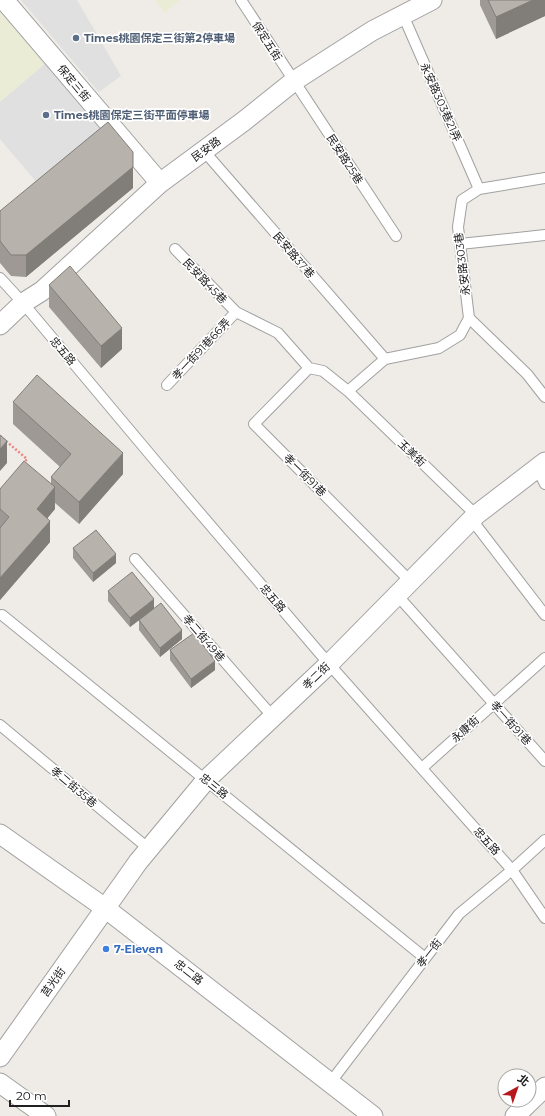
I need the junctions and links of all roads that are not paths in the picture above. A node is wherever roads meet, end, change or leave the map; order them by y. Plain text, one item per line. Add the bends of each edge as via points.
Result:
1 (4, 0) edge
2 (241, 0) edge
3 (432, 0) edge
4 (403, 15) junction
5 (294, 81) junction
6 (204, 151) junction
7 (545, 178) edge
8 (160, 184) junction
9 (479, 189) junction
10 (545, 235) edge
11 (396, 236) dead end
12 (460, 244) junction
13 (175, 249) dead end
14 (0, 278) edge
15 (23, 303) junction
16 (236, 312) junction
17 (469, 318) junction
18 (0, 325) edge
19 (385, 359) junction
20 (310, 368) junction
21 (167, 385) dead end
22 (348, 391) junction
23 (545, 397) edge
24 (542, 471) edge
25 (474, 517) junction
26 (135, 559) dead end
27 (410, 581) junction
28 (397, 595) junction
29 (2, 615) dead end
30 (545, 615) edge
31 (545, 658) edge
32 (329, 664) junction
33 (494, 704) junction
34 (273, 717) junction
35 (0, 726) edge
36 (545, 761) edge
37 (422, 768) junction
38 (206, 780) junction
39 (0, 834) edge
40 (545, 840) edge
41 (149, 848) junction
42 (512, 870) junction
43 (106, 908) junction
44 (545, 918) edge
45 (425, 958) junction
46 (0, 1057) edge
47 (330, 1082) junction
48 (0, 1083) edge
49 (545, 1087) edge
50 (46, 1116) edge
51 (374, 1116) edge
52 (515, 1116) edge

1 - 8 street, 保定三街
2 - 5 lane, 保定五街
3 - 4 street, 民安路
4 - 5 street, 民安路 via 372,31
4 - 9 lane, 永安路303巷21弄
5 - 6 street, 民安路
5 - 11 lane, 民安路25巷
6 - 8 street, 民安路
6 - 19 lane, 民安路37巷
7 - 9 lane, 永安路303巷
8 - 15 street, 民安路 via 42,291
9 - 12 lane, 永安路303巷 via 462,200 458,227
10 - 12 lane
12 - 17 lane, 永安路303巷
13 - 16 lane, 民安路45巷
14 - 15 lane, 忠五路
15 - 18 street, 民安路
15 - 32 lane, 忠五路
16 - 20 lane, 孝一街91巷66弄 via 278,333
16 - 21 lane, 孝一街91巷66弄
17 - 19 lane via 460,335 439,348
17 - 23 lane via 527,374
19 - 22 lane
20 - 22 lane, 玉美街 via 323,371
20 - 27 lane, 孝一街91巷 via 254,424
22 - 25 lane, 玉美街
24 - 25 street, 孝二街
25 - 27 street, 孝二街
25 - 30 lane, 玉美街
26 - 34 lane, 孝二街49巷
27 - 28 street, 孝二街
28 - 32 street, 孝二街
28 - 33 lane, 孝一街91巷
29 - 38 lane, 忠三路
31 - 33 lane, 永康街
32 - 34 street, 孝二街
32 - 37 lane, 忠五路
33 - 36 lane, 孝一街91巷
33 - 37 lane, 永康街
34 - 38 street, 孝二街
35 - 41 lane, 孝二街35巷
37 - 42 lane, 忠五路
38 - 41 street, 孝二街
38 - 45 lane, 忠三路
39 - 43 street, 忠二路
40 - 42 lane, 孝一街
41 - 43 street, 孝二街
42 - 44 lane, 忠五路
42 - 45 lane, 孝一街 via 459,914
43 - 46 street, 莒光街
43 - 47 street, 忠二路
45 - 47 lane, 孝一街
47 - 51 street, 忠二路
48 - 50 street
49 - 52 street

